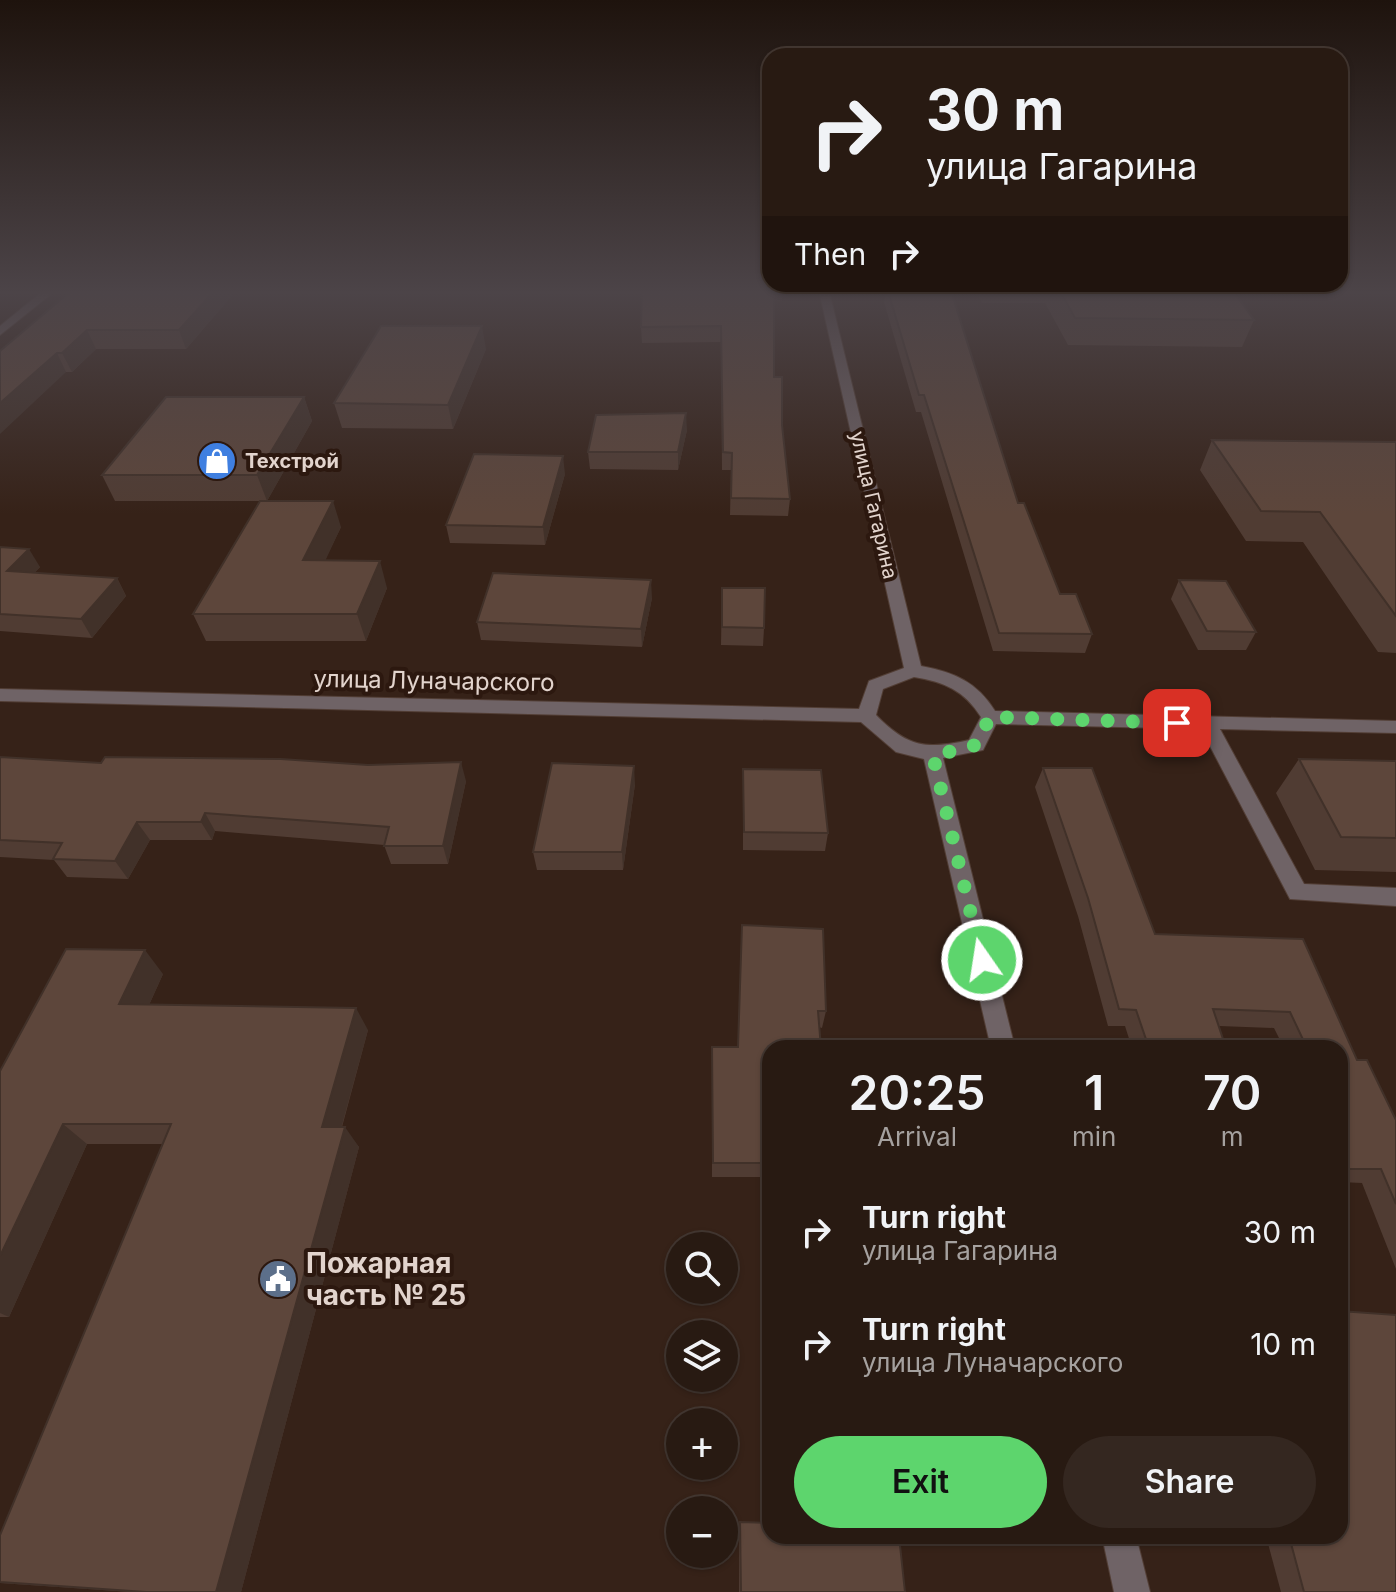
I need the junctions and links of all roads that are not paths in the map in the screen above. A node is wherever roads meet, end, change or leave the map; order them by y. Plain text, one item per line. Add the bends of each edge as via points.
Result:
1 (841, 365) edge
2 (913, 671) junction
3 (0, 695) edge
4 (866, 716) junction
5 (990, 717) junction
6 (1208, 724) junction
7 (1396, 727) edge
8 (933, 756) junction
9 (1396, 897) edge
10 (1001, 1040) edge
11 (1121, 1544) edge
12 (1132, 1592) edge

1 - 2 street, улица Гагарина
2 - 4 street via 875,685
2 - 5 street via 948,676 976,693
3 - 4 street, улица Луначарского
4 - 8 street via 890,743
5 - 6 street
5 - 8 street via 976,745
6 - 7 street
6 - 9 street via 1298,893
8 - 10 street
11 - 12 street

